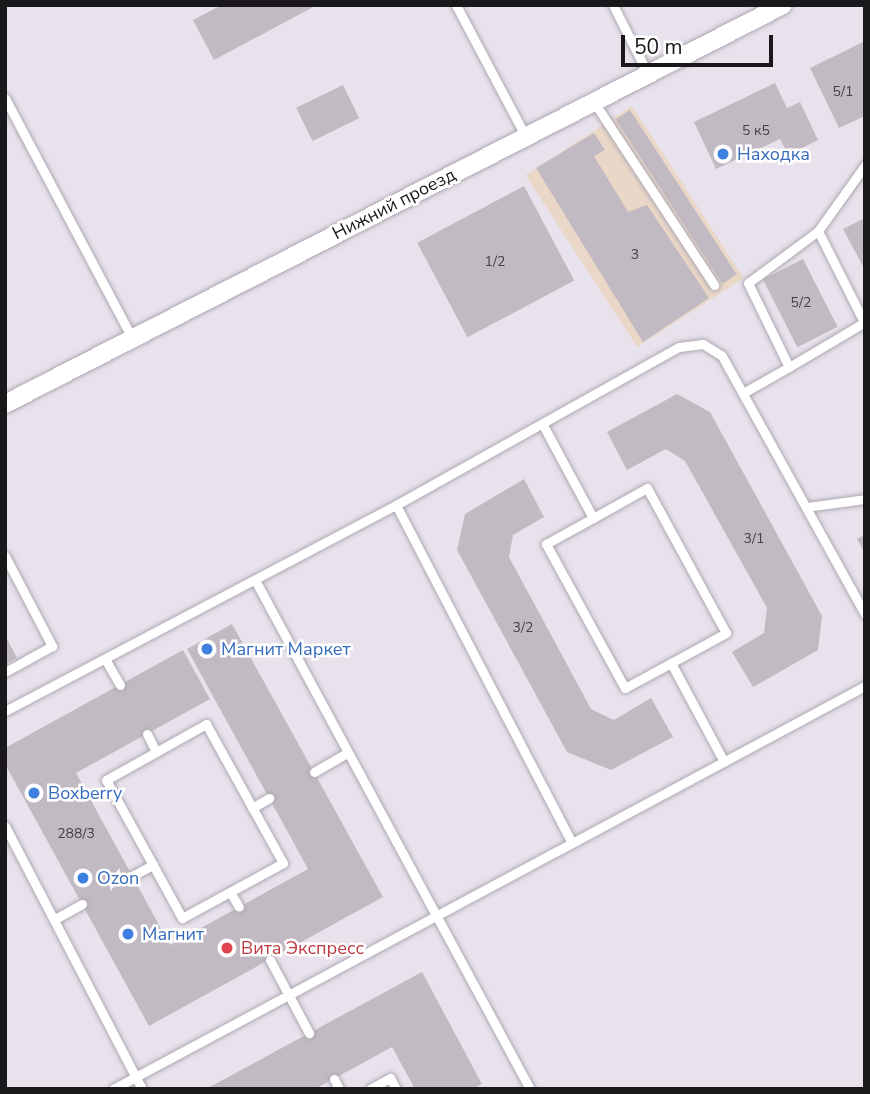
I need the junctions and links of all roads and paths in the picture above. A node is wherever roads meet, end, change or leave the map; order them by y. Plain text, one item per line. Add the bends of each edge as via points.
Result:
1 (456, 5) edge
2 (613, 5) edge
3 (781, 6) edge
4 (648, 74) junction
5 (5, 98) edge
6 (594, 102) junction
7 (526, 137) junction
8 (865, 165) edge
9 (818, 231) junction
10 (714, 285) dead end
11 (864, 322) edge
12 (132, 338) junction
13 (789, 367) junction
14 (743, 393) junction
15 (5, 404) edge
16 (543, 425) junction
17 (865, 499) edge
18 (396, 505) junction
19 (806, 507) junction
20 (593, 518) junction
21 (5, 556) edge
22 (255, 580) junction
23 (865, 614) edge
24 (105, 659) junction
25 (671, 663) junction
26 (5, 672) edge
27 (120, 685) dead end
28 (865, 686) edge
29 (5, 711) edge
30 (147, 734) dead end
31 (156, 752) junction
32 (346, 753) junction
33 (724, 762) junction
34 (314, 772) dead end
35 (269, 798) dead end
36 (252, 808) junction
37 (5, 825) edge
38 (572, 843) junction
39 (153, 865) junction
40 (132, 876) dead end
41 (230, 892) junction
42 (82, 904) dead end
43 (239, 907) dead end
44 (436, 917) junction
45 (55, 919) junction
46 (270, 960) dead end
47 (289, 995) junction
48 (309, 1033) dead end
49 (135, 1077) junction
50 (334, 1079) dead end
51 (113, 1089) edge
52 (142, 1089) edge
53 (340, 1089) edge
54 (370, 1089) edge
55 (396, 1089) edge
56 (530, 1089) edge

1 - 7 lane
2 - 4 lane
3 - 4 street, Нижний проезд
4 - 6 street, Нижний проезд
5 - 12 lane
6 - 7 street, Нижний проезд
6 - 10 lane
7 - 12 street, Нижний проезд
8 - 9 lane
9 - 11 lane
9 - 13 lane via 748,283
11 - 13 lane
12 - 15 street, Нижний проезд
13 - 14 lane
14 - 16 lane via 722,356 703,344 679,346
14 - 19 lane
16 - 18 lane
16 - 20 lane
17 - 19 lane
18 - 22 lane
18 - 38 lane
19 - 23 lane
20 - 25 lane via 546,544 625,688
20 - 25 lane via 647,488 726,633
21 - 26 lane via 52,646
22 - 24 lane
22 - 32 lane
24 - 27 lane
24 - 29 lane
25 - 33 lane
28 - 33 lane
30 - 31 lane
31 - 36 lane via 206,724
31 - 39 lane via 106,780
32 - 34 lane
32 - 44 lane
33 - 38 lane
35 - 36 lane
36 - 41 lane via 283,863
37 - 45 lane
38 - 44 lane
39 - 40 lane
39 - 41 lane via 182,918
41 - 43 lane
42 - 45 lane
44 - 47 lane
44 - 56 lane
45 - 49 lane
46 - 47 lane
47 - 48 lane
47 - 49 lane
49 - 51 lane
49 - 52 lane
50 - 53 lane
54 - 55 lane via 390,1078

